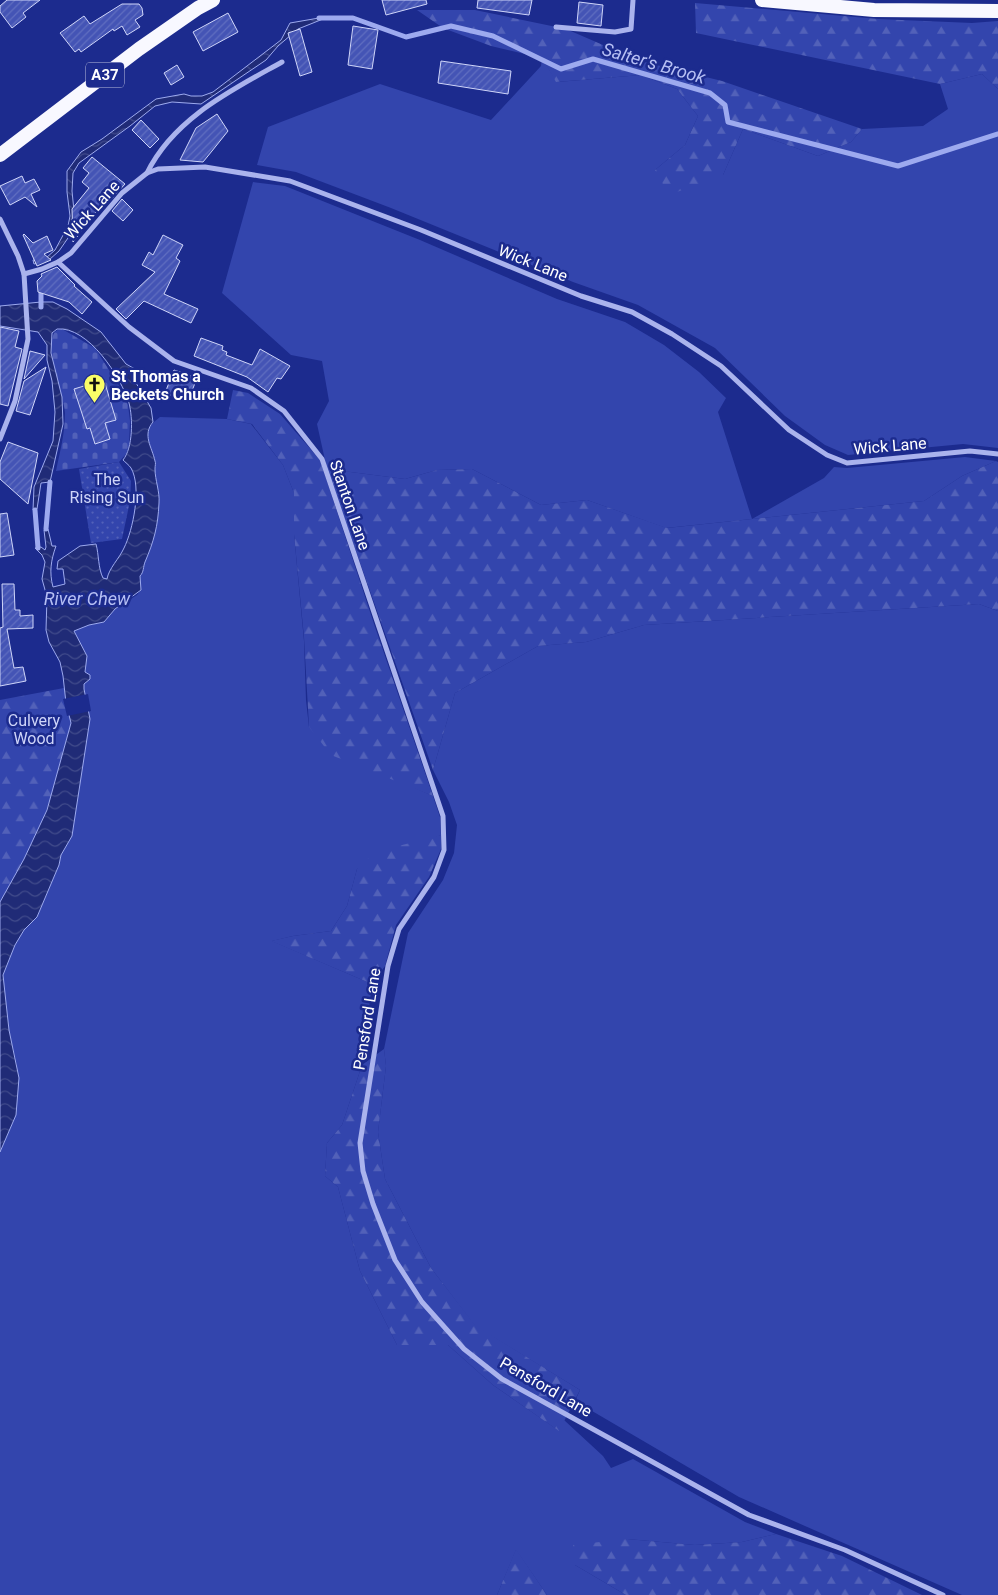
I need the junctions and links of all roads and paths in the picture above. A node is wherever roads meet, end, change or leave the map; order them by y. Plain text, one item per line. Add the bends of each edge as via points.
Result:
1 (633, 0) edge
2 (762, 0) edge
3 (208, 1) edge
4 (998, 11) edge
5 (556, 27) dead end
6 (282, 62) dead end
7 (0, 155) edge
8 (147, 173) junction
9 (0, 219) edge
10 (58, 262) junction
11 (24, 274) junction
12 (0, 439) edge
13 (998, 454) edge
14 (428, 768) joint
15 (943, 1595) edge

1 - 5 street via 631,29 615,32
2 - 4 highway via 874,10
3 - 7 highway, A37 via 138,49
6 - 8 street via 196,114 162,146
8 - 10 street, Wick Lane via 122,192 71,253
8 - 13 street, Wick Lane via 158,169 205,167 290,181 421,230 581,296 632,312 721,366 789,430 827,455 847,462 970,451
9 - 11 street
10 - 11 street
10 - 14 street, Stanton Lane via 130,328 174,362 250,388 284,411 322,459
11 - 12 street via 28,339 15,402
14 - 15 street, Pensford Lane via 443,816 444,850 434,877 399,929 388,966 360,1143 363,1171 395,1260 422,1302 452,1336 502,1379 749,1516 845,1550

